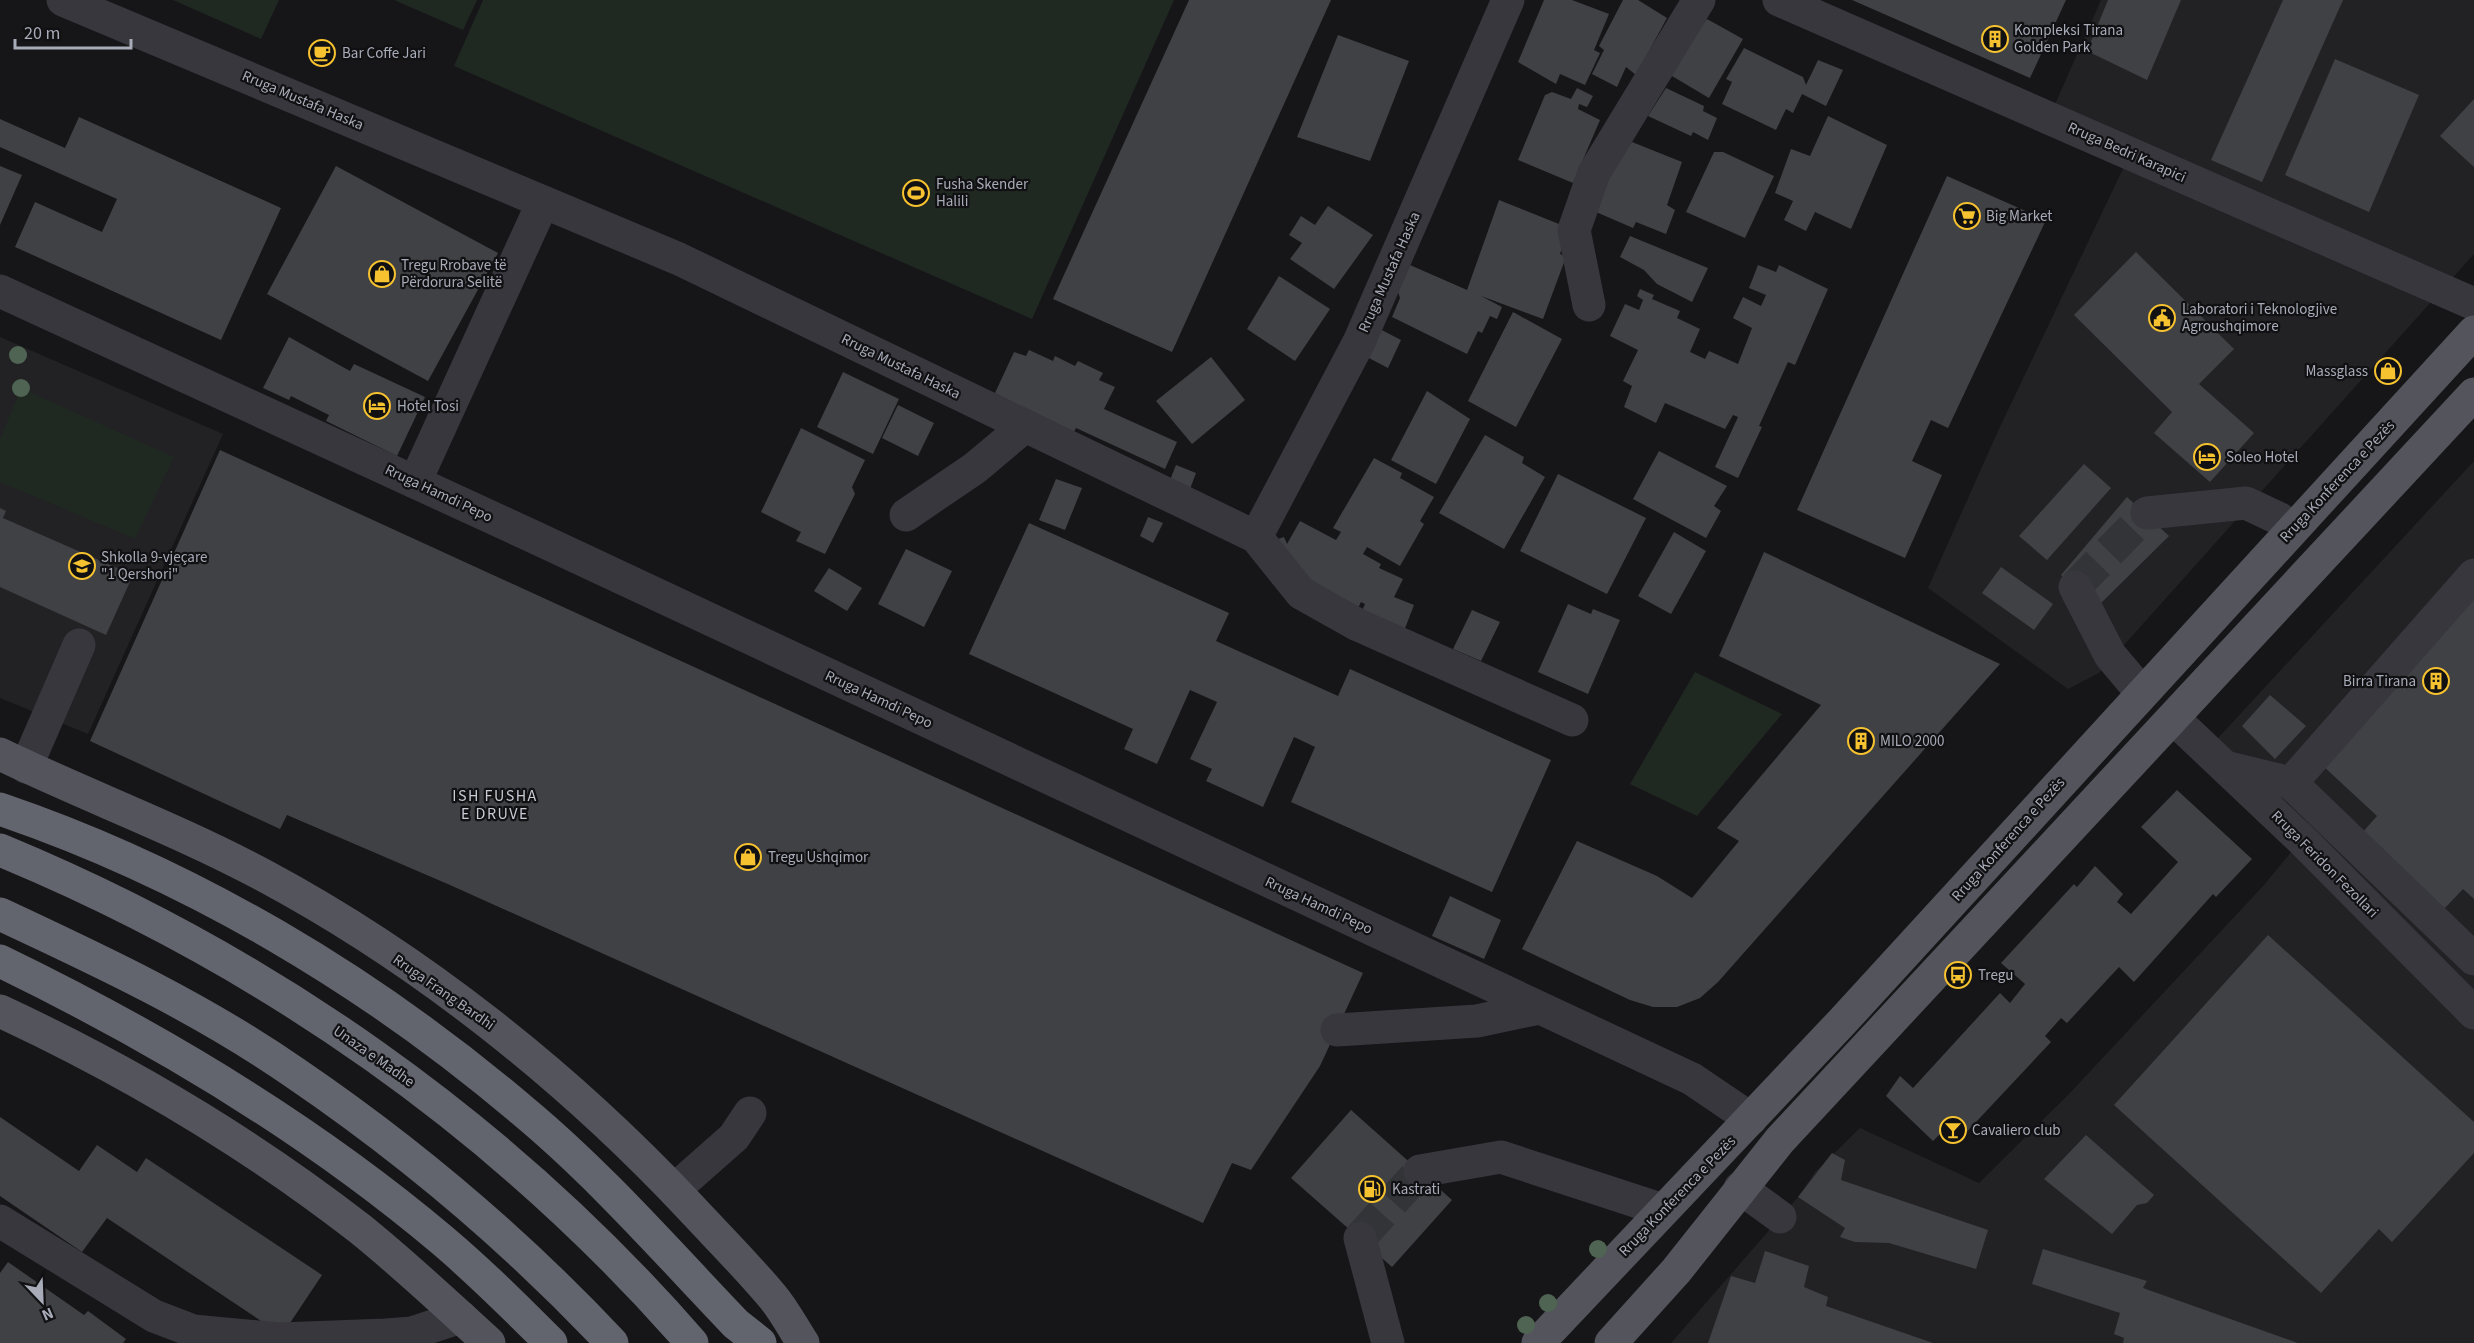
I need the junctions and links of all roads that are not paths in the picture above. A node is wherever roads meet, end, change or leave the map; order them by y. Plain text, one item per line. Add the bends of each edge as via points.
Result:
1 (63, 0) edge
2 (1508, 0) edge
3 (1699, 0) edge
4 (1779, 0) edge
5 (543, 202) junction
6 (0, 291) edge
7 (2474, 304) edge
8 (1589, 305) dead end
9 (2474, 332) edge
10 (2474, 394) edge
11 (1024, 426) junction
12 (415, 482) junction
13 (2147, 513) tunnel mouth
14 (906, 515) dead end
15 (2293, 529) junction
16 (1256, 537) junction
17 (2474, 575) edge
18 (2075, 587) dead end
19 (80, 645) dead end
20 (2142, 693) junction
21 (2173, 718) junction
22 (1572, 720) dead end
23 (13, 761) edge
24 (2225, 767) junction
25 (2291, 783) junction
26 (0, 809) edge
27 (0, 850) edge
28 (0, 914) edge
29 (2474, 959) edge
30 (0, 961) edge
31 (1539, 1008) junction
32 (0, 1011) edge
33 (2474, 1013) edge
34 (1337, 1030) dead end
35 (750, 1113) dead end
36 (1751, 1119) junction
37 (1420, 1171) tunnel mouth
38 (1740, 1188) junction
39 (674, 1190) junction
40 (1663, 1210) junction
41 (1780, 1217) dead end
42 (0, 1221) edge
43 (1360, 1238) dead end
44 (461, 1317) junction
45 (182, 1337) edge
46 (489, 1343) edge
47 (551, 1343) edge
48 (612, 1343) edge
49 (692, 1343) edge
50 (760, 1343) edge
51 (803, 1343) edge
52 (1388, 1343) edge
53 (1538, 1343) edge
54 (1611, 1343) edge

1 - 5 street, Rruga Mustafa Haska
2 - 16 street, Rruga Mustafa Haska via 1359,342
3 - 8 street via 1591,183 1574,230
4 - 7 street, Rruga Bedri Karapici
5 - 11 street, Rruga Mustafa Haska via 680,260
5 - 12 street
6 - 12 street, Rruga Hamdi Pepo
9 - 15 main road, Rruga Konferenca e Pezës
10 - 21 main road
11 - 14 street via 975,468
11 - 16 street, Rruga Mustafa Haska
12 - 31 street, Rruga Hamdi Pepo
13 - 15 street via 2246,502
15 - 20 main road, Rruga Konferenca e Pezës
16 - 22 street, Rruga Mustafa Haska via 1301,593 1358,625
17 - 25 street
18 - 20 street via 2110,655
19 - 23 street
20 - 36 main road, Rruga Konferenca e Pezës
21 - 24 street, Rruga Feridon Fezollari
21 - 38 main road via 1780,1140
23 - 39 main road, Rruga Frang Bardhi via 144,817 253,870 344,923 459,1000 513,1042 587,1105
24 - 25 street
24 - 33 street, Rruga Feridon Fezollari
25 - 29 street
26 - 50 highway via 164,876 284,942 407,1020 524,1111 736,1324
27 - 49 highway, Unaza e Madhe via 75,881 201,945 280,991 363,1047 485,1139 549,1196 613,1257
28 - 48 highway via 152,987 294,1072 442,1181 559,1287
30 - 47 highway via 187,1059 326,1150 442,1240
31 - 34 street via 1477,1021
31 - 36 street, Rruga Hamdi Pepo via 1692,1079
32 - 44 main road via 124,1074 268,1164 358,1228
35 - 39 street via 734,1137
36 - 40 main road, Rruga Konferenca e Pezës
37 - 40 street via 1502,1158
38 - 41 street
38 - 54 main road via 1676,1270
39 - 51 main road, Rruga Frang Bardhi via 774,1298
40 - 53 main road, Rruga Konferenca e Pezës
42 - 45 street
43 - 52 street
44 - 45 street via 412,1333 280,1340
44 - 46 main road

